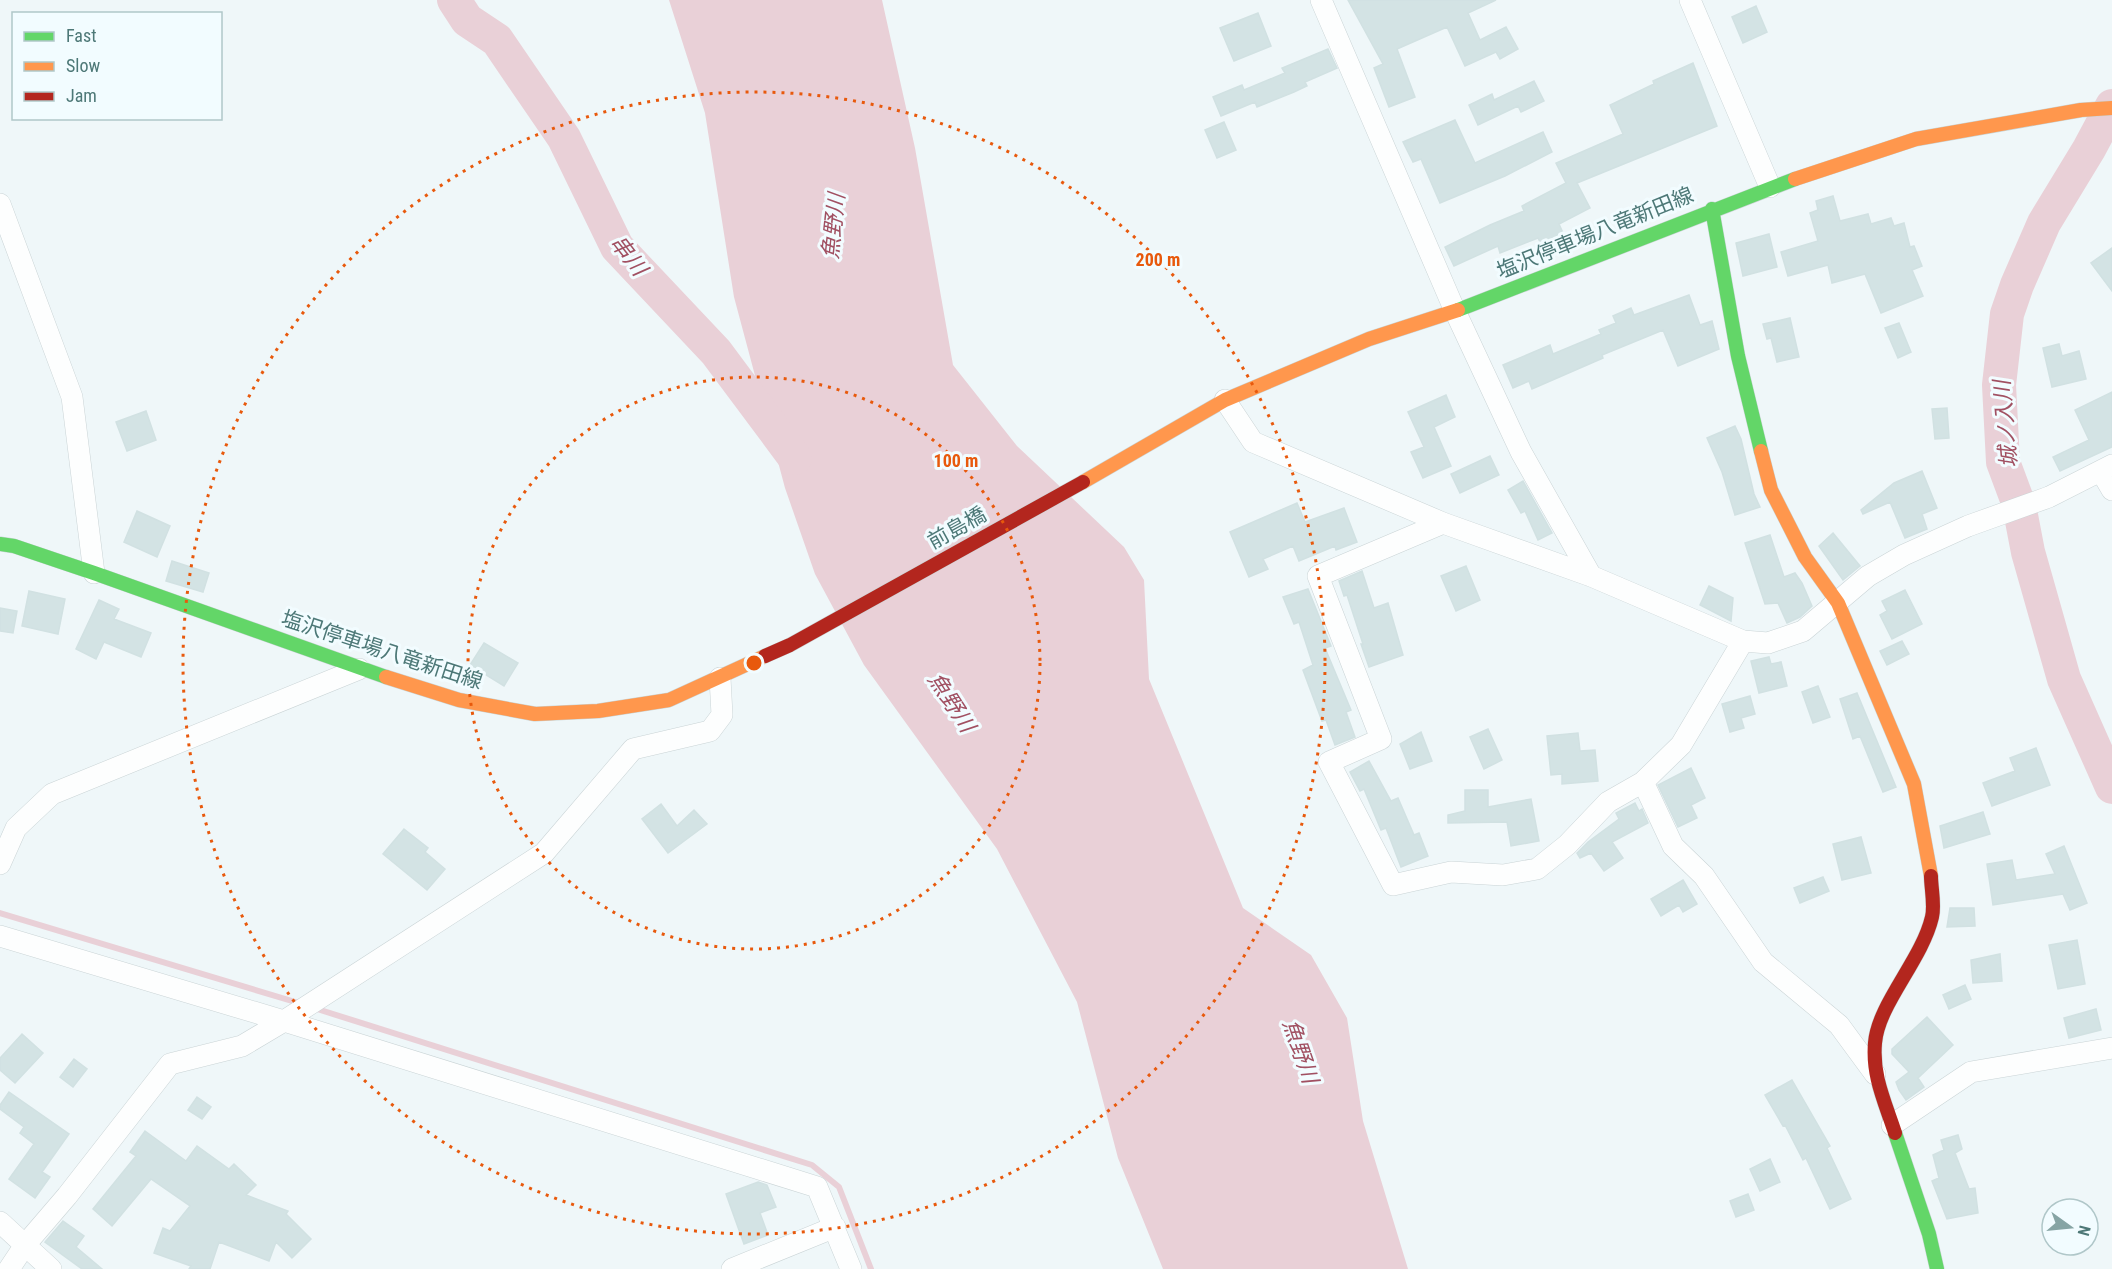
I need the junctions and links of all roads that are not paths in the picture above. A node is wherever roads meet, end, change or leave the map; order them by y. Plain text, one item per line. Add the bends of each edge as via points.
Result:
1 (1321, 0) edge
2 (1690, 0) edge
3 (2112, 108) edge
4 (1770, 187) junction
5 (0, 204) edge
6 (1712, 209) junction
7 (1455, 311) junction
8 (1225, 400) junction
9 (1144, 448) joint
10 (2106, 468) edge
11 (2112, 490) edge
12 (1443, 523) junction
13 (0, 544) edge
14 (94, 573) junction
15 (1591, 576) junction
16 (1838, 603) junction
17 (1743, 641) junction
18 (790, 645) joint
19 (359, 669) junction
20 (720, 678) junction
21 (1643, 782) junction
22 (0, 864) edge
23 (0, 936) edge
24 (284, 1021) junction
25 (2112, 1048) edge
26 (1875, 1074) junction
27 (1892, 1125) junction
28 (0, 1222) edge
29 (835, 1227) junction
30 (25, 1245) junction
31 (9, 1269) edge
32 (51, 1269) edge
33 (732, 1269) edge
34 (851, 1269) edge
35 (1937, 1269) edge

1 - 7 street
2 - 4 street
3 - 4 main road, 塩沢停車場八竜新田線 via 1916,139
4 - 6 main road, 塩沢停車場八竜新田線
5 - 14 street via 72,397
6 - 7 main road, 塩沢停車場八竜新田線
6 - 16 main road via 1738,356 1771,490 1805,556
7 - 8 main road, 塩沢停車場八竜新田線 via 1369,339
7 - 15 street via 1521,452
8 - 9 main road, 塩沢停車場八竜新田線
8 - 12 street via 1253,442
9 - 18 main road, 前島橋
10 - 11 street
10 - 16 street via 2049,497 1968,526 1904,555 1868,576
12 - 15 street
12 - 21 street via 1318,576 1381,739 1329,762 1393,885 1451,872 1503,875 1537,869 1567,845 1608,802
13 - 14 main road, 塩沢停車場八竜新田線
14 - 19 main road, 塩沢停車場八竜新田線
15 - 17 street
16 - 17 street via 1803,631 1768,644
16 - 26 main road via 1914,784 1930,867 1933,915 1921,949 1883,1015 1875,1041
17 - 21 street via 1682,745
18 - 20 main road, 塩沢停車場八竜新田線
19 - 20 main road, 塩沢停車場八竜新田線 via 459,700 535,714 598,711 669,700
19 - 22 street via 52,794 16,828
20 - 24 street via 722,715 710,732 633,749 544,853
21 - 26 street via 1673,846 1704,876 1762,962 1839,1025
23 - 24 street
24 - 29 street via 817,1187
24 - 30 street via 242,1046 170,1064
25 - 27 street via 1971,1072
26 - 27 main road
27 - 35 main road
28 - 30 street
29 - 33 street
29 - 34 street
30 - 31 street
30 - 32 street

